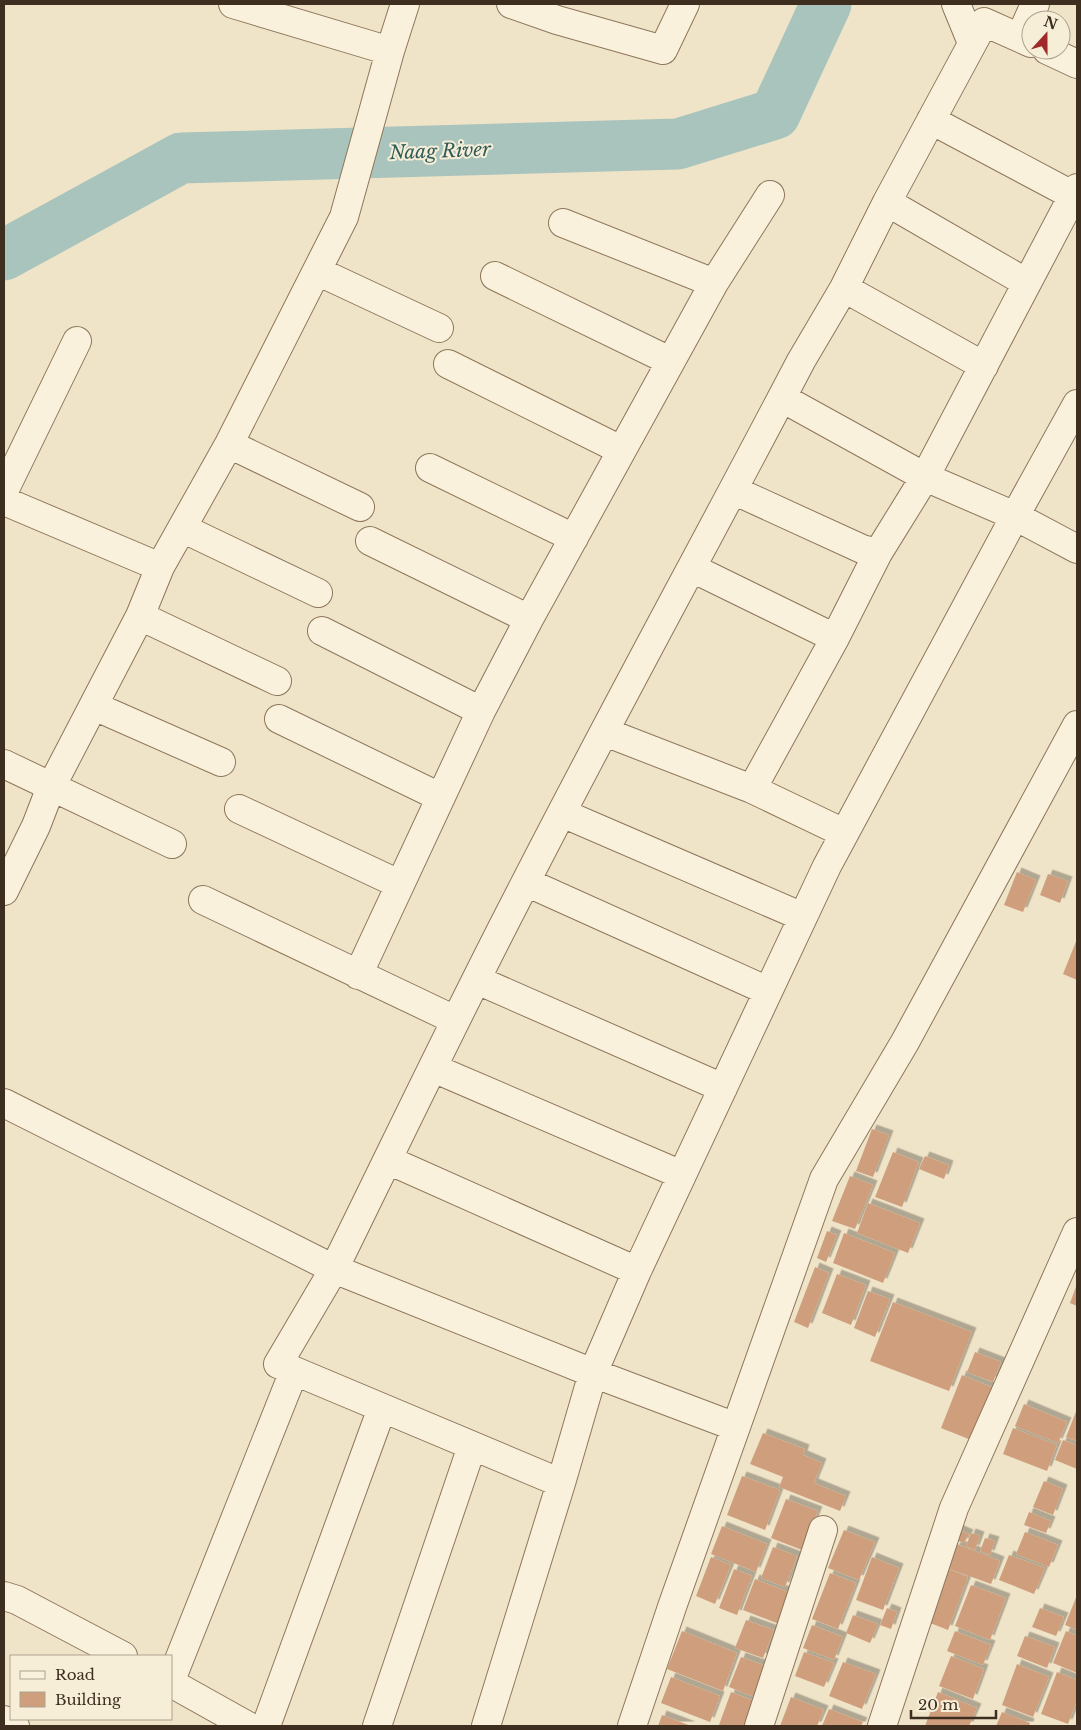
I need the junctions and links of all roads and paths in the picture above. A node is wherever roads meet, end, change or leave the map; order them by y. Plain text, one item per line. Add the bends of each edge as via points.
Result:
1 (233, 4) edge
2 (405, 4) edge
3 (511, 4) edge
4 (686, 4) edge
5 (956, 4) edge
6 (1021, 39) edge
7 (972, 43) junction
8 (390, 51) junction
9 (931, 120) junction
10 (1076, 192) edge
11 (770, 195) dead end
12 (886, 202) junction
13 (563, 223) dead end
14 (317, 271) junction
15 (495, 276) dead end
16 (714, 283) junction
17 (1028, 283) junction
18 (844, 288) junction
19 (439, 328) dead end
20 (77, 342) dead end
21 (670, 361) junction
22 (448, 364) dead end
23 (984, 366) junction
24 (782, 398) junction
25 (1077, 404) edge
26 (229, 444) junction
27 (621, 450) junction
28 (430, 468) dead end
29 (924, 476) junction
30 (732, 490) junction
31 (4, 491) edge
32 (4, 500) edge
33 (360, 507) dead end
34 (1015, 516) junction
35 (182, 528) junction
36 (574, 538) junction
37 (370, 541) dead end
38 (1077, 549) edge
39 (878, 553) junction
40 (160, 566) junction
41 (692, 568) junction
42 (318, 593) dead end
43 (140, 616) junction
44 (529, 619) junction
45 (322, 630) dead end
46 (835, 638) junction
47 (278, 681) dead end
48 (94, 706) junction
49 (481, 711) junction
50 (280, 719) dead end
51 (1077, 725) edge
52 (605, 732) junction
53 (221, 762) dead end
54 (4, 764) edge
55 (52, 787) junction
56 (752, 789) junction
57 (440, 797) junction
58 (238, 809) dead end
59 (562, 812) junction
60 (844, 833) junction
61 (172, 844) dead end
62 (526, 882) junction
63 (399, 884) junction
64 (4, 891) edge
65 (203, 900) dead end
66 (803, 917) junction
67 (358, 975) junction
68 (477, 980) junction
69 (768, 991) junction
70 (455, 1020) junction
71 (433, 1068) junction
72 (723, 1088) junction
73 (4, 1104) edge
74 (388, 1160) junction
75 (682, 1175) junction
76 (1077, 1232) edge
77 (334, 1269) junction
78 (637, 1271) junction
79 (294, 1371) junction
80 (593, 1373) junction
81 (382, 1408) junction
82 (736, 1427) junction
83 (472, 1446) junction
84 (561, 1483) junction
85 (823, 1530) dead end
86 (4, 1596) edge
87 (121, 1655) edge
88 (172, 1678) edge
89 (172, 1682) edge
90 (4, 1720) edge
91 (15, 1726) edge
92 (248, 1726) edge
93 (266, 1726) edge
94 (378, 1726) edge
95 (486, 1726) edge
96 (632, 1726) edge
97 (759, 1726) edge
98 (882, 1726) edge

1 - 8 street
2 - 8 street
3 - 4 street via 664,50
5 - 7 street
6 - 7 street via 984,22
7 - 9 street
8 - 14 street via 344,217
9 - 10 street
9 - 12 street
10 - 17 street
11 - 16 street
12 - 17 street
12 - 18 street
13 - 16 street
14 - 19 street
14 - 26 street
15 - 21 street
16 - 21 street
17 - 23 street
18 - 23 street
18 - 24 street
20 - 31 street
21 - 27 street
22 - 27 street
23 - 29 street
24 - 29 street
24 - 30 street
25 - 34 street
26 - 33 street
26 - 35 street
27 - 36 street
28 - 36 street
29 - 34 street
29 - 39 street
30 - 39 street
30 - 41 street
32 - 40 street
34 - 38 street
34 - 60 street
35 - 40 street
35 - 42 street
36 - 44 street
37 - 44 street
39 - 46 street
40 - 43 street
41 - 46 street
41 - 52 street
43 - 47 street
43 - 48 street
44 - 49 street
45 - 49 street
46 - 56 street
48 - 53 street
48 - 55 street
49 - 57 street
50 - 57 street
51 - 82 street via 910,1034 824,1180
52 - 56 street
52 - 59 street
54 - 55 street
55 - 61 street
55 - 64 street
56 - 60 street
57 - 63 street
58 - 63 street
59 - 62 street
59 - 66 street
60 - 66 street
62 - 68 street
62 - 69 street
63 - 67 street
65 - 67 street
66 - 69 street
67 - 70 street
68 - 70 street
68 - 72 street
69 - 72 street
70 - 71 street
71 - 74 street
71 - 75 street
72 - 75 street
73 - 77 street
74 - 77 street
74 - 78 street
75 - 78 street
76 - 98 street via 954,1508
77 - 79 street via 278,1364
77 - 80 street
78 - 80 street
79 - 81 street
79 - 88 street
80 - 82 street
80 - 84 street
81 - 83 street
81 - 93 street
82 - 96 street
83 - 84 street
83 - 94 street
84 - 95 street
85 - 97 street
86 - 87 street
89 - 92 street
90 - 91 street

